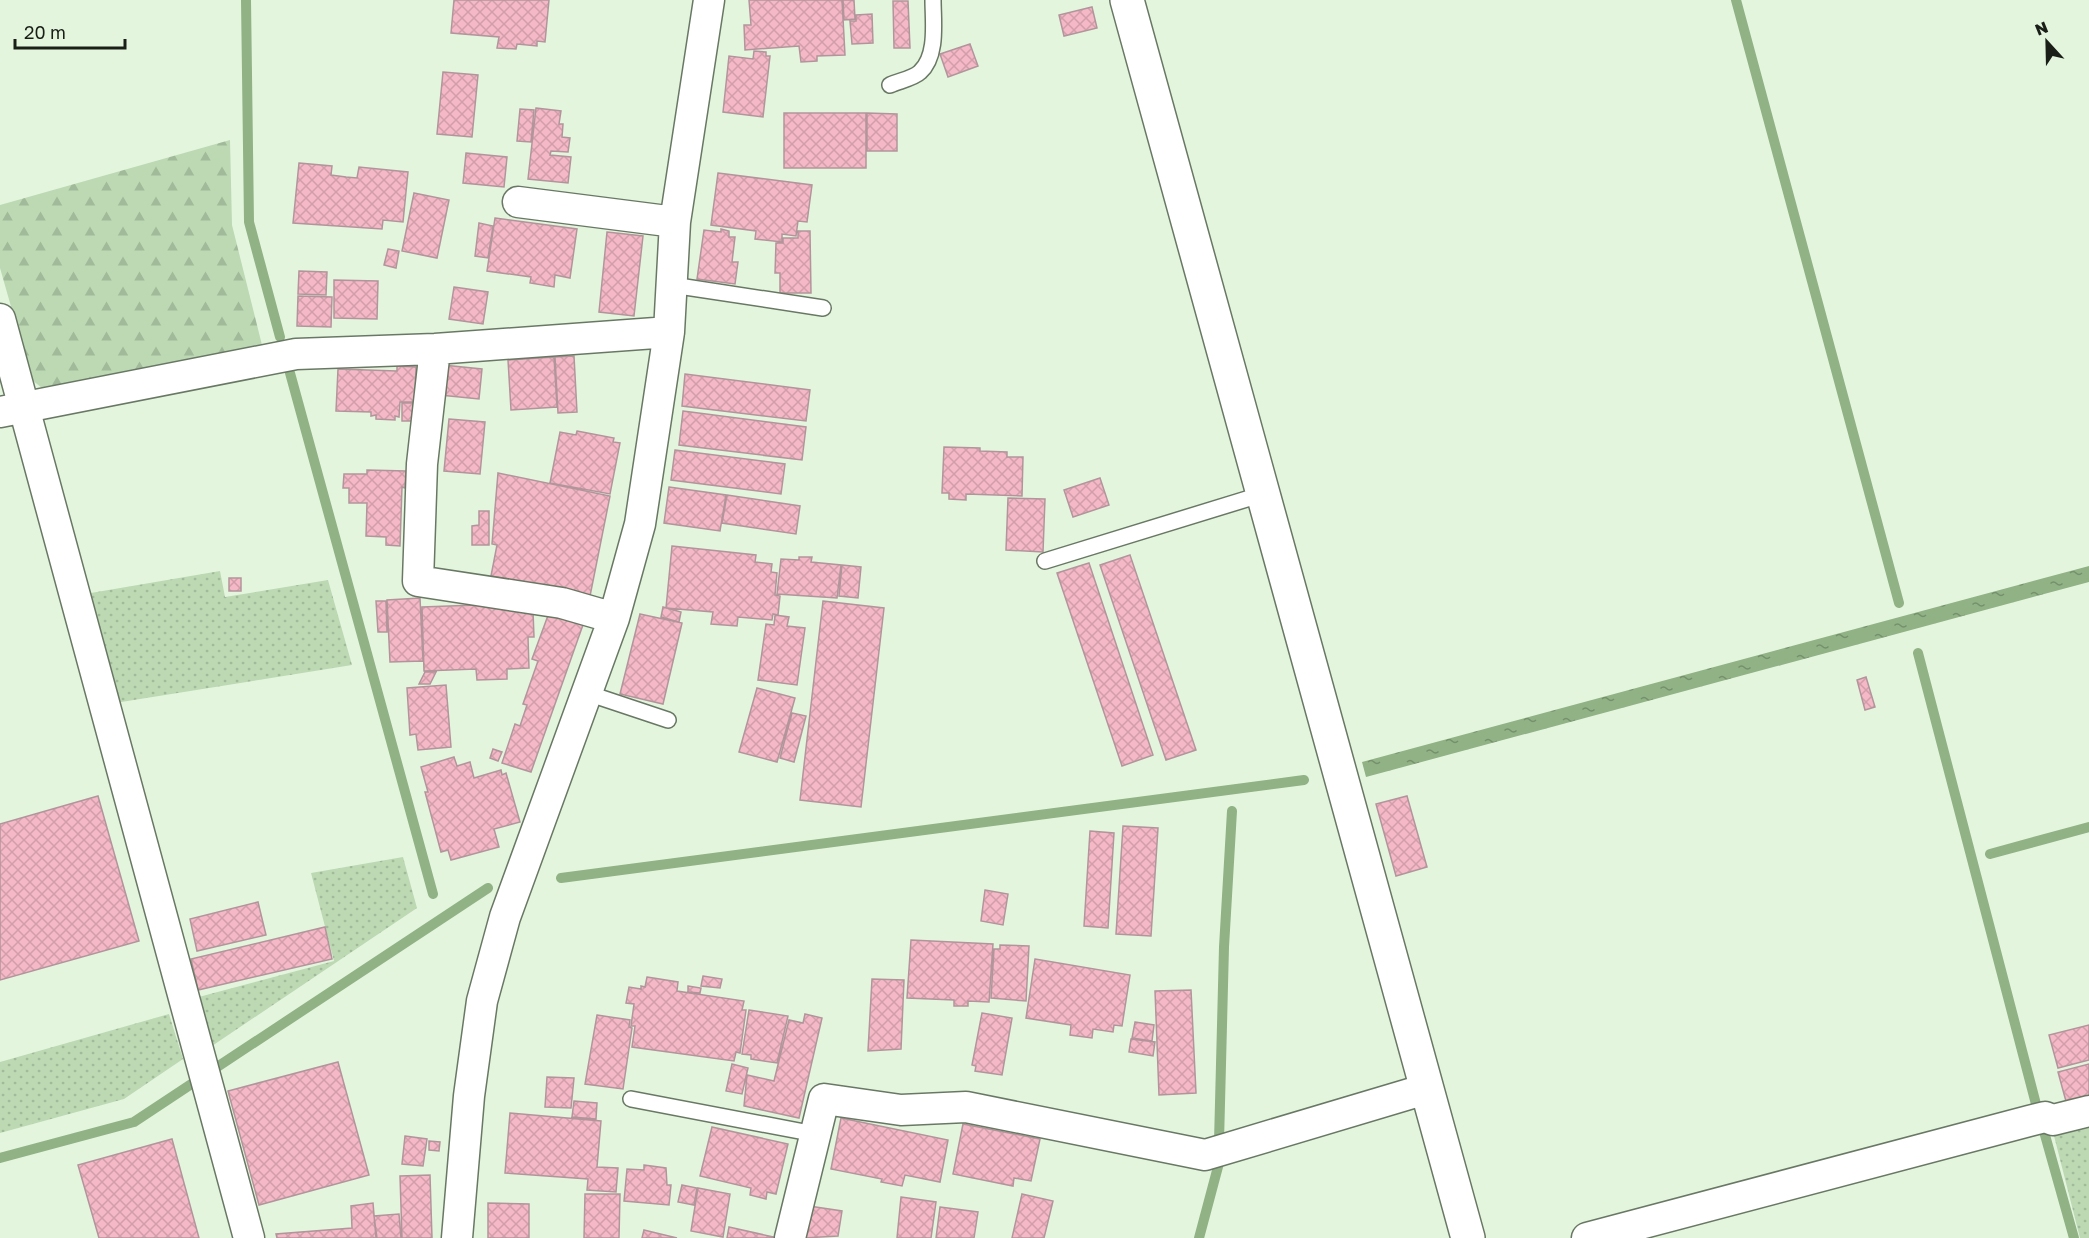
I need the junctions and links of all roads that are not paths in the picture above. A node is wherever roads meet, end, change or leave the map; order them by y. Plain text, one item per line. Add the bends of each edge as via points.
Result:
1 (709, 0) edge
2 (933, 0) edge
3 (1127, 0) edge
4 (890, 85) dead end
5 (518, 202) dead end
6 (675, 222) junction
7 (672, 285) junction
8 (823, 308) dead end
9 (0, 319) edge
10 (669, 332) junction
11 (435, 349) junction
12 (12, 409) edge
13 (1263, 494) junction
14 (1045, 561) dead end
15 (614, 618) junction
16 (587, 693) junction
17 (668, 720) dead end
18 (1426, 1089) junction
19 (631, 1099) dead end
20 (2089, 1110) edge
21 (815, 1134) junction
22 (249, 1238) edge
23 (457, 1238) edge
24 (790, 1238) edge
25 (1467, 1238) edge
26 (1587, 1238) edge

1 - 6 street
2 - 4 lane via 928,61 920,73
3 - 13 street
5 - 6 street
6 - 7 street
7 - 8 lane
7 - 10 street
9 - 12 street
10 - 11 street
10 - 15 street via 640,524
11 - 12 street via 296,354
11 - 15 street via 422,464 418,581 562,603
12 - 22 street via 206,1075
13 - 14 lane
13 - 18 street
15 - 16 street
16 - 17 lane
16 - 23 street via 505,917 482,1001
18 - 21 street via 1205,1155 966,1107 901,1110 824,1099
18 - 25 street
19 - 21 lane
20 - 26 street via 2053,1120 2045,1117 2029,1121
21 - 24 street

